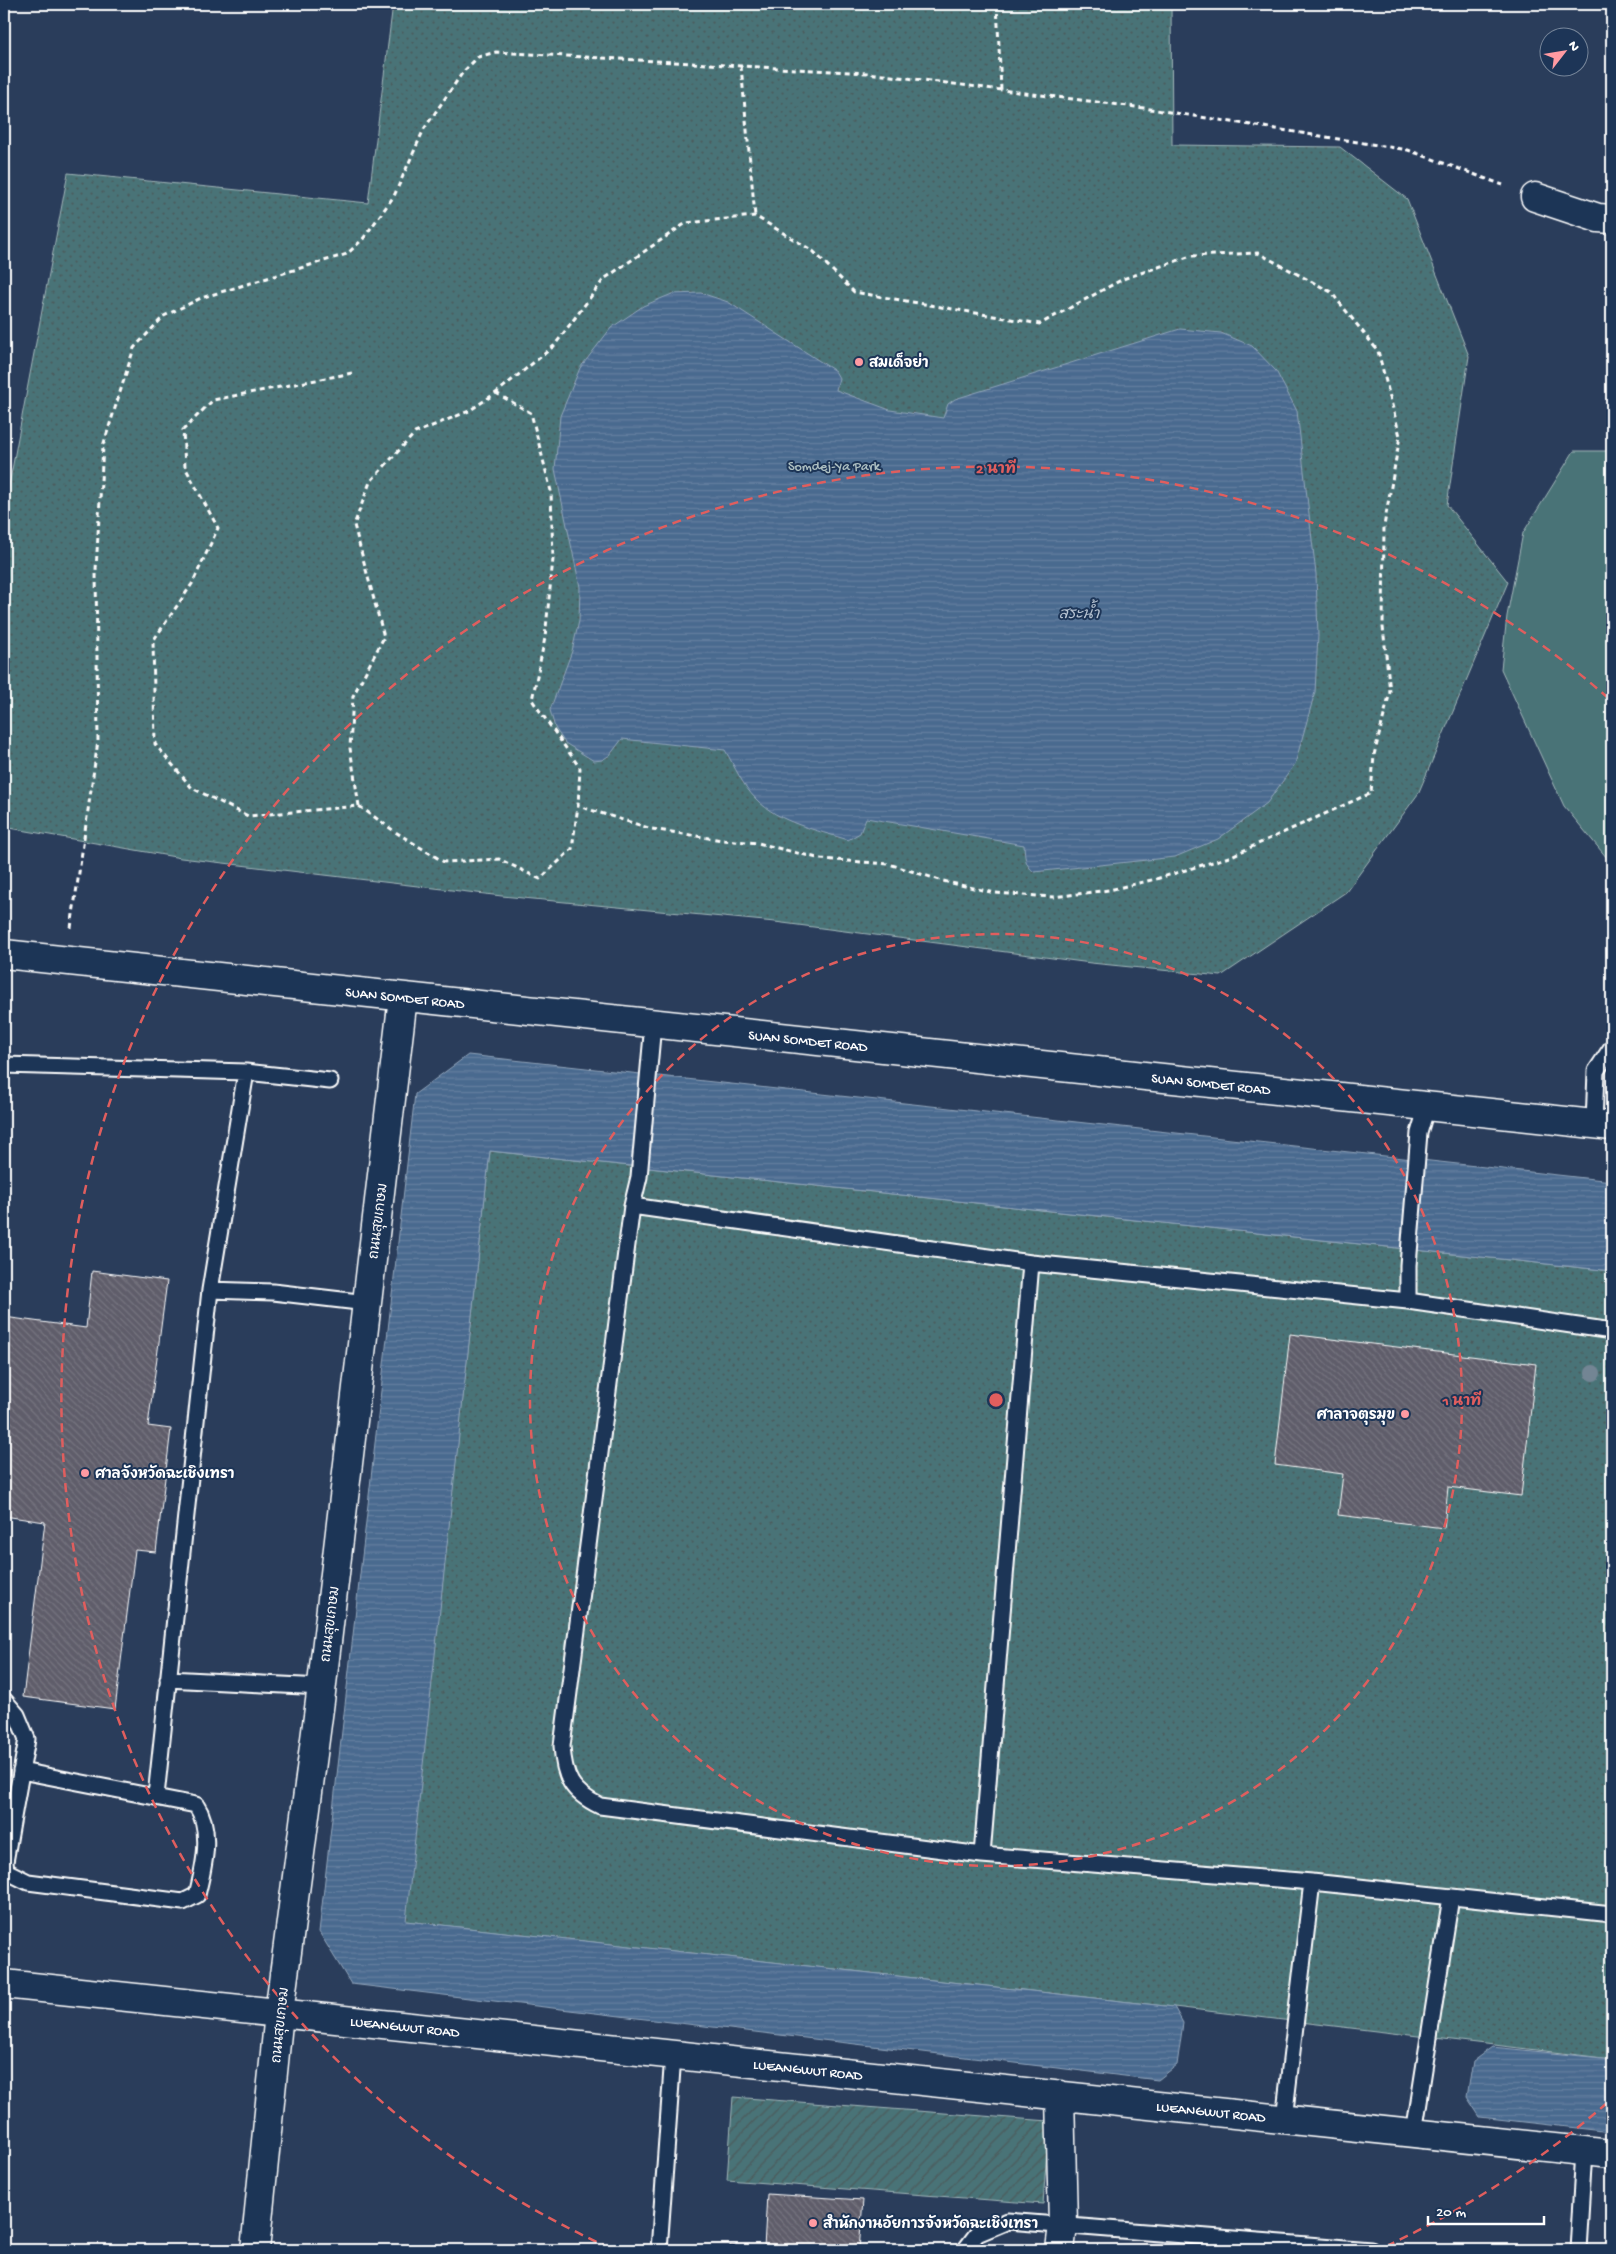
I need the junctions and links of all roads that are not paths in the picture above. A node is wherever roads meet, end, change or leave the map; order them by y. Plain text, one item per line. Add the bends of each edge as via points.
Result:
1 (1535, 196) road end
2 (1612, 219) edge
3 (4, 954) edge
4 (404, 997) junction
5 (653, 1024) junction
6 (1612, 1046) edge
7 (4, 1065) edge
8 (246, 1072) junction
9 (330, 1081) dead end
10 (1427, 1106) junction
11 (1603, 1125) edge
12 (632, 1206) junction
13 (1031, 1264) junction
14 (210, 1290) junction
15 (1408, 1301) junction
16 (367, 1303) junction
17 (1612, 1331) edge
18 (168, 1679) junction
19 (322, 1687) junction
20 (4, 1700) edge
21 (21, 1771) junction
22 (156, 1796) junction
23 (982, 1855) junction
24 (1312, 1882) junction
25 (1451, 1897) junction
26 (1612, 1914) edge
27 (4, 1984) edge
28 (280, 2013) junction
29 (674, 2054) junction
30 (1060, 2095) junction
31 (1284, 2119) junction
32 (1414, 2133) junction
33 (1584, 2151) junction
34 (1612, 2154) edge
35 (1062, 2238) edge
36 (256, 2250) edge
37 (659, 2250) edge
38 (965, 2250) edge
39 (1371, 2250) edge
40 (1578, 2250) edge

1 - 2 street via 1598,218
3 - 4 street, SUAN SOMDET ROAD
4 - 5 street, SUAN SOMDET ROAD
4 - 16 street, ถนนสุขเกษม
5 - 10 street, SUAN SOMDET ROAD
5 - 12 lane via 639,1178
6 - 11 lane via 1596,1071
7 - 8 lane
8 - 9 lane
8 - 14 lane
10 - 11 street, SUAN SOMDET ROAD
10 - 15 lane via 1420,1134 1408,1265
12 - 13 lane
12 - 23 lane via 562,1746 563,1764 572,1787 586,1800 600,1806
13 - 15 lane
13 - 23 lane
14 - 16 lane via 273,1292
14 - 18 lane
15 - 17 lane
16 - 19 street, ถนนสุขเกษม
18 - 19 lane
18 - 22 lane
19 - 28 street, ถนนสุขเกษม
20 - 21 lane via 27,1738
21 - 22 lane
21 - 22 lane via 6,1871 28,1882 183,1902 197,1895 205,1863 204,1816 196,1805
23 - 24 lane
24 - 25 lane
24 - 31 lane
25 - 26 lane
25 - 32 lane
27 - 28 street, LUEANGWUT ROAD
28 - 29 street, LUEANGWUT ROAD
28 - 36 street, ถนนสุขเกษม
29 - 30 street, LUEANGWUT ROAD
29 - 37 lane
30 - 31 street, LUEANGWUT ROAD
30 - 35 street
31 - 32 street, LUEANGWUT ROAD
32 - 33 street, LUEANGWUT ROAD
33 - 34 street, LUEANGWUT ROAD
33 - 40 lane
35 - 38 lane via 1008,2221 977,2234
35 - 39 lane

